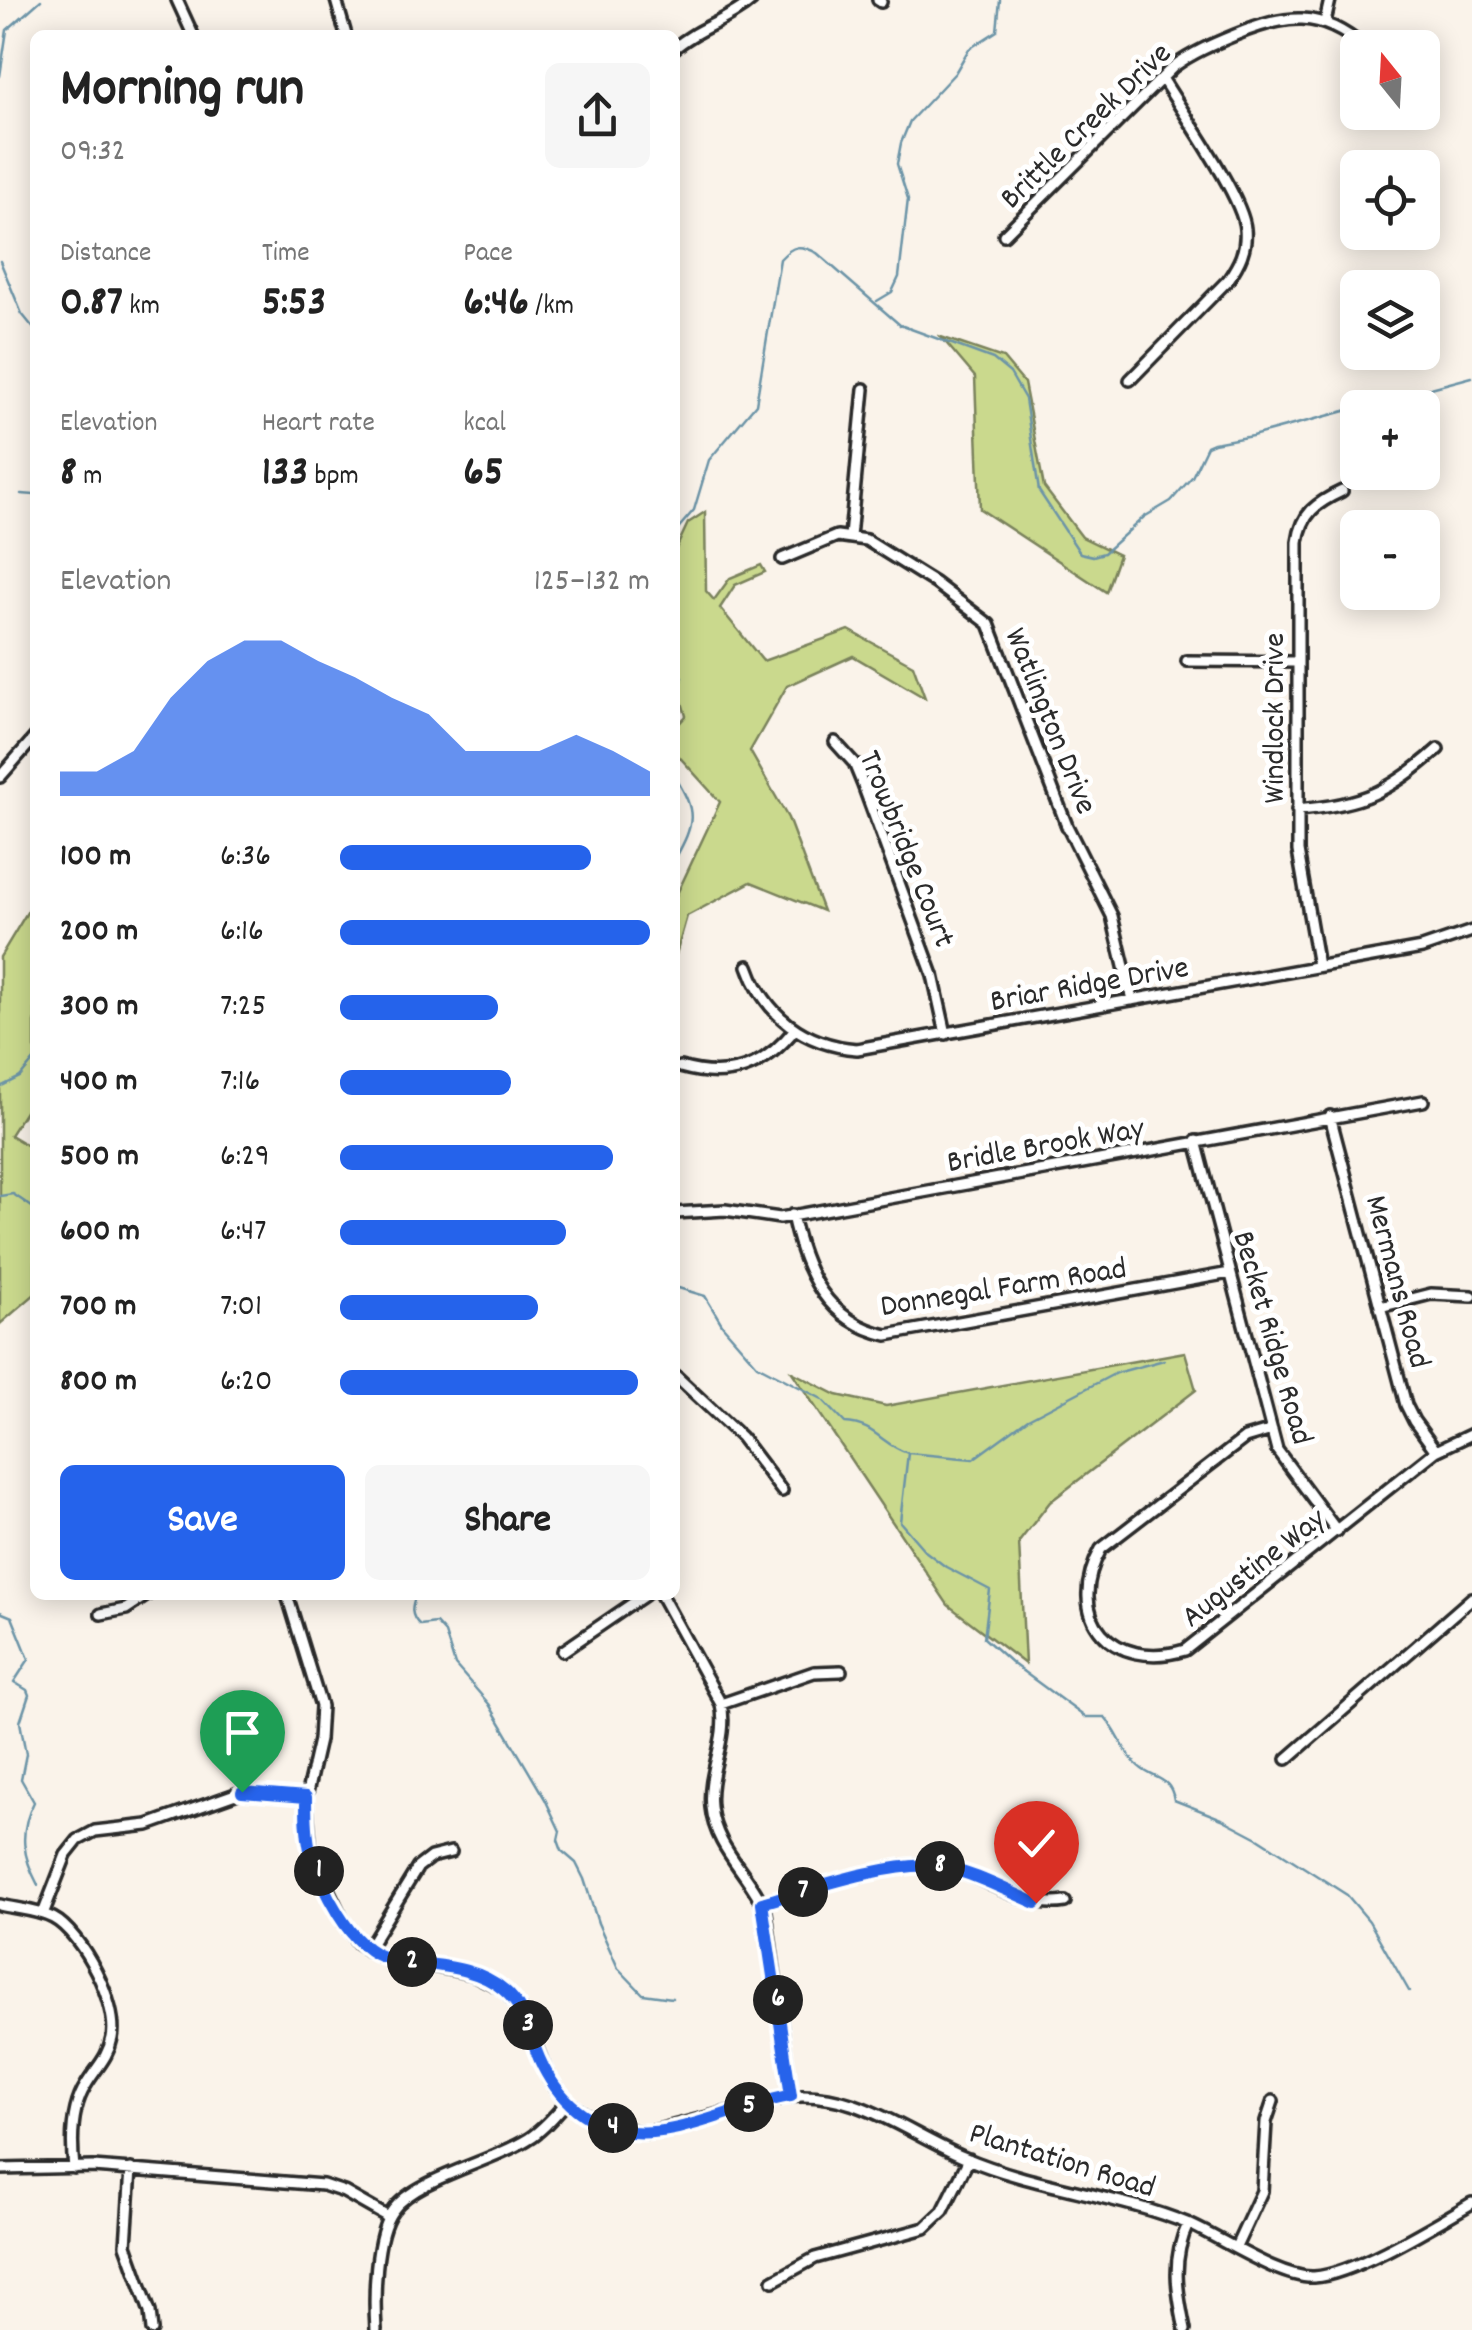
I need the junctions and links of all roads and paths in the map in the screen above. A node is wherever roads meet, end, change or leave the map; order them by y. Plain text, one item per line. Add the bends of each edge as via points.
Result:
1 (176, 0) edge
2 (336, 0) edge
3 (752, 0) edge
4 (1330, 0) edge
5 (1325, 22) junction
6 (191, 30) edge
7 (345, 30) edge
8 (1340, 32) edge
9 (680, 44) edge
10 (1162, 78) junction
11 (1004, 235) dead end
12 (1130, 380) dead end
13 (864, 389) dead end
14 (1342, 491) dead end
15 (850, 537) junction
16 (782, 559) dead end
17 (1187, 661) dead end
18 (1297, 662) junction
19 (835, 742) dead end
20 (30, 743) edge
21 (1438, 749) dead end
22 (0, 777) edge
23 (1297, 810) junction
24 (1472, 930) edge
25 (748, 966) dead end
26 (1318, 966) junction
27 (1132, 1000) junction
28 (795, 1029) junction
29 (946, 1034) junction
30 (680, 1067) dead end
31 (1424, 1101) dead end
32 (1330, 1116) junction
33 (1196, 1141) junction
34 (680, 1213) edge
35 (792, 1216) junction
36 (1230, 1273) junction
37 (1472, 1296) edge
38 (1380, 1307) junction
39 (680, 1380) edge
40 (1272, 1430) junction
41 (1472, 1434) edge
42 (1436, 1452) junction
43 (782, 1491) dead end
44 (1336, 1532) junction
45 (1472, 1598) edge
46 (140, 1600) edge
47 (289, 1600) edge
48 (639, 1600) edge
49 (664, 1600) edge
50 (100, 1614) dead end
51 (563, 1652) dead end
52 (841, 1671) dead end
53 (721, 1704) junction
54 (1286, 1759) dead end
55 (306, 1797) junction
56 (451, 1852) dead end
57 (1064, 1902) dead end
58 (762, 1903) junction
59 (0, 1905) edge
60 (42, 1914) junction
61 (367, 1950) junction
62 (791, 2096) junction
63 (1274, 2101) dead end
64 (567, 2102) junction
65 (969, 2159) junction
66 (74, 2168) junction
67 (0, 2169) edge
68 (131, 2169) junction
69 (1472, 2203) edge
70 (388, 2217) junction
71 (1188, 2224) junction
72 (1236, 2247) junction
73 (773, 2280) dead end
74 (152, 2330) edge
75 (376, 2330) edge
76 (1184, 2330) edge

1 - 6 street
2 - 7 street
3 - 9 street
4 - 5 street
5 - 8 street
5 - 10 street, Brittle Creek Drive via 1294,18 1248,30 1196,52
10 - 11 street, Brittle Creek Drive
10 - 12 street via 1240,208 1245,244 1228,280
13 - 15 street
14 - 18 street, Windlock Drive via 1313,507 1300,528
15 - 16 street via 827,539
15 - 27 street, Watlington Drive via 879,546 989,624 1067,826 1112,916
17 - 18 street
18 - 23 street, Windlock Drive
19 - 29 street, Trowbridge Court via 863,784 933,975
20 - 22 street
21 - 23 street via 1378,794
23 - 26 street, Windlock Drive
24 - 26 street, Briar Ridge Drive via 1422,948
25 - 28 street, Briar Ridge Drive via 760,994
26 - 27 street, Briar Ridge Drive
27 - 29 street, Briar Ridge Drive
28 - 29 street, Briar Ridge Drive via 857,1049
28 - 30 street via 768,1058 750,1066 714,1074
31 - 32 street, Bridle Brook Way
32 - 33 street, Bridle Brook Way
32 - 38 street, Mermans Road
33 - 35 street, Bridle Brook Way
33 - 36 street, Becket Ridge Road
34 - 35 street, Bridle Brook Way
35 - 36 street, Donnegal Farm Road via 805,1264 835,1310 887,1336
36 - 40 street, Becket Ridge Road
37 - 38 street via 1431,1294
38 - 42 street, Mermans Road via 1406,1404
39 - 43 street via 742,1437
40 - 44 street, Becket Ridge Road via 1286,1465
40 - 44 street, Augustine Way via 1245,1438 1101,1549 1088,1585 1095,1622 1125,1652 1164,1656 1186,1650
41 - 42 street, Augustine Way
42 - 44 street, Augustine Way
45 - 54 street
46 - 50 street
47 - 55 street via 321,1706
48 - 51 street
49 - 53 street
52 - 53 street via 814,1672
53 - 58 street via 711,1810 728,1854
55 - 60 street via 242,1792 148,1825 95,1830 66,1854
55 - 61 street via 311,1854 348,1931
56 - 61 street via 418,1867
57 - 58 street via 1036,1903 947,1868 918,1865
58 - 62 street
59 - 60 street
60 - 66 street via 75,1936 113,2018 106,2058 79,2102
61 - 64 street, Plantation Road via 473,1974 503,1989 522,2011 543,2069
62 - 64 street, Plantation Road via 646,2133 600,2124
62 - 65 street, Plantation Road via 853,2102
63 - 72 street via 1266,2122 1262,2191
64 - 70 street via 528,2139 416,2189
65 - 71 street, Plantation Road
65 - 73 street via 943,2211 924,2228 830,2253
66 - 67 street
66 - 68 street
68 - 70 street via 323,2184
68 - 74 street via 126,2245
69 - 72 street, Plantation Road via 1323,2276 1286,2272
70 - 75 street
71 - 72 street, Plantation Road
71 - 76 street via 1176,2261

